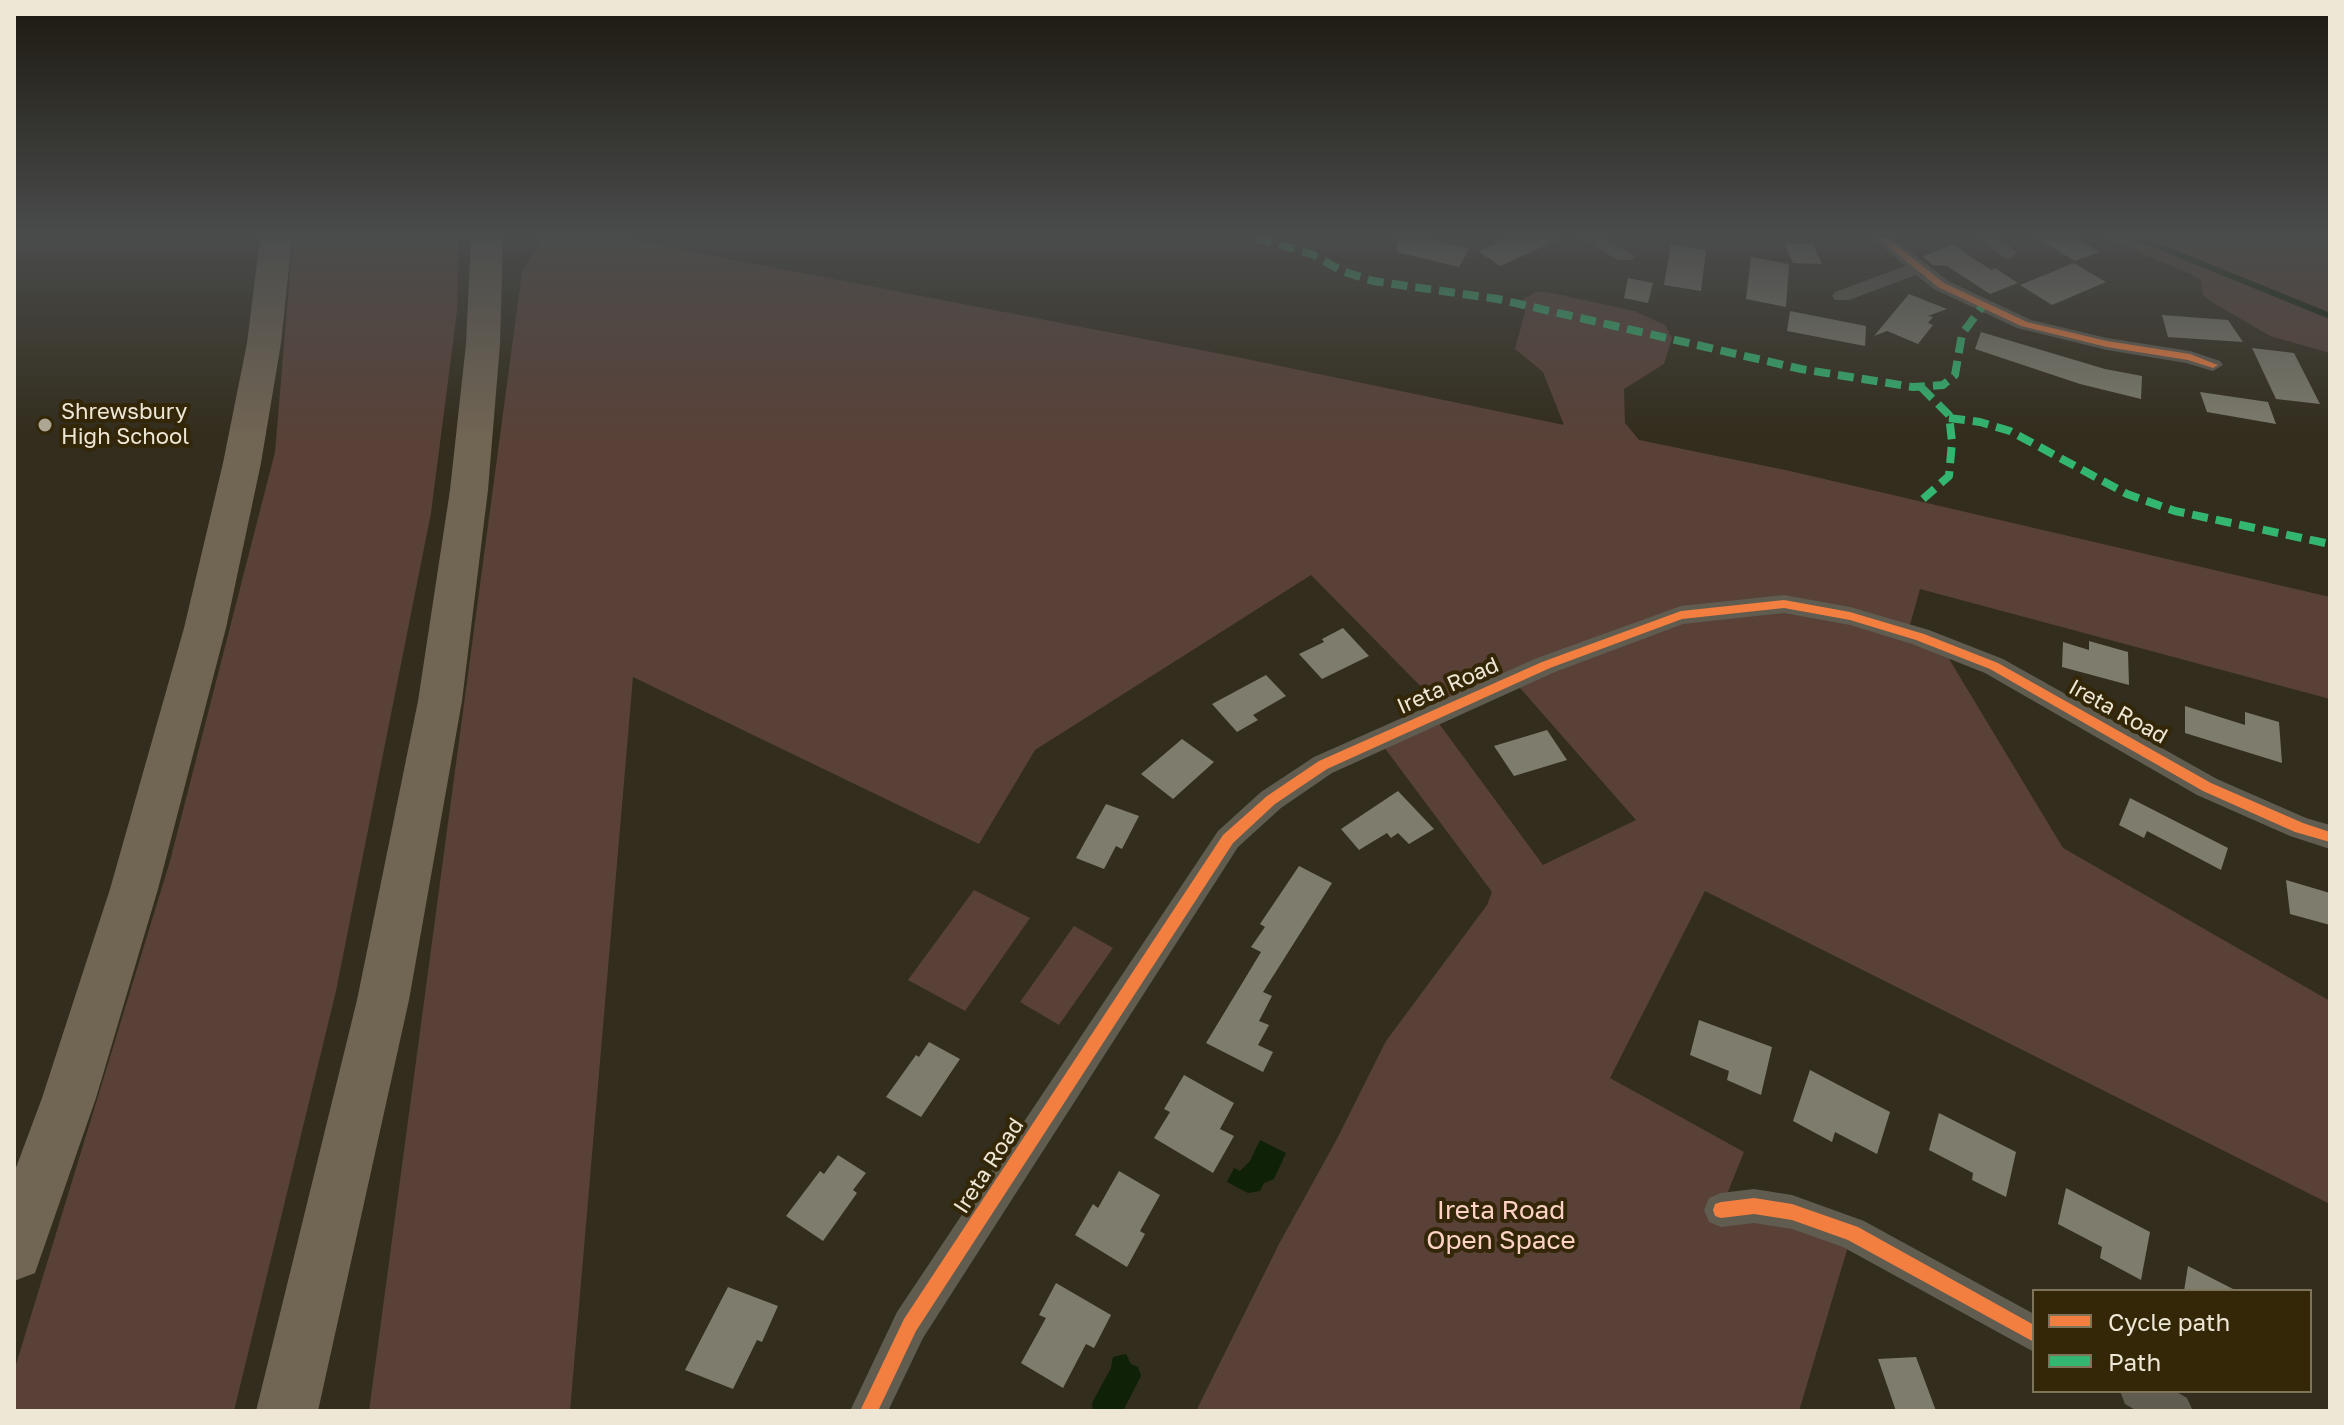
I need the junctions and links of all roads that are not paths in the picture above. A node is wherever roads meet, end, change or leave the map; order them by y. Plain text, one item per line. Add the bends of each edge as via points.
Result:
1 (268, 304) edge
2 (484, 304) edge
3 (1975, 304) edge
4 (2213, 365) dead end
5 (2330, 837) edge
6 (339, 1192) junction
7 (1721, 1210) dead end
8 (14, 1252) edge
9 (2032, 1333) edge
10 (2142, 1393) edge
11 (287, 1411) edge
12 (315, 1411) edge
13 (869, 1411) edge
14 (2174, 1411) edge

1 - 8 highway via 242,463 205,628 134,889
2 - 6 highway via 469,490 440,701 383,1000
3 - 4 street via 2024,324
5 - 13 street, Ireta Road via 2207,787 1994,666 1850,616 1784,604 1681,615 1546,665 1323,765 1271,800 1228,839 917,1313
6 - 11 highway
6 - 12 highway
7 - 9 street via 1754,1206 1792,1212 1852,1233
10 - 14 street

